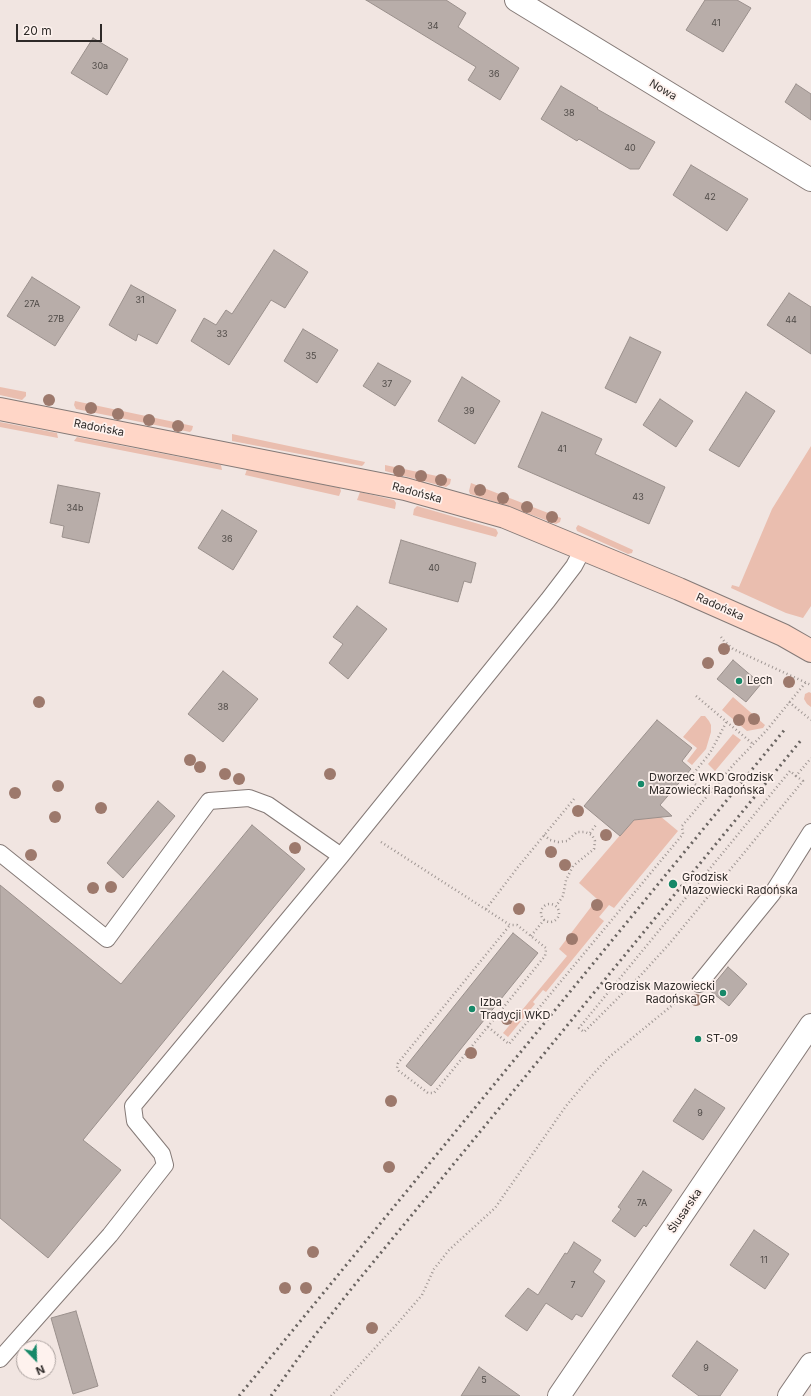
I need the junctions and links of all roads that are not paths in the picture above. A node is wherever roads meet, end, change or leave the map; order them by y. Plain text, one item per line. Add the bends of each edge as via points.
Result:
1 (516, 0) edge
2 (811, 180) edge
3 (0, 409) edge
4 (583, 549) junction
5 (811, 650) edge
6 (811, 832) edge
7 (0, 853) edge
8 (341, 856) junction
9 (698, 984) road end
10 (811, 1025) edge
11 (0, 1359) edge
12 (811, 1364) edge
13 (559, 1396) edge
14 (789, 1396) edge

1 - 2 street, Nowa
3 - 4 street, Radońska via 405,489 505,518
4 - 5 street, Radońska via 754,622
4 - 8 lane via 574,566 548,600
6 - 9 lane via 772,894
7 - 8 lane via 107,939 209,801 249,798 268,805
8 - 11 lane via 133,1106 136,1121 162,1154 165,1165 110,1235
10 - 13 street, Ślusarska
12 - 14 street

